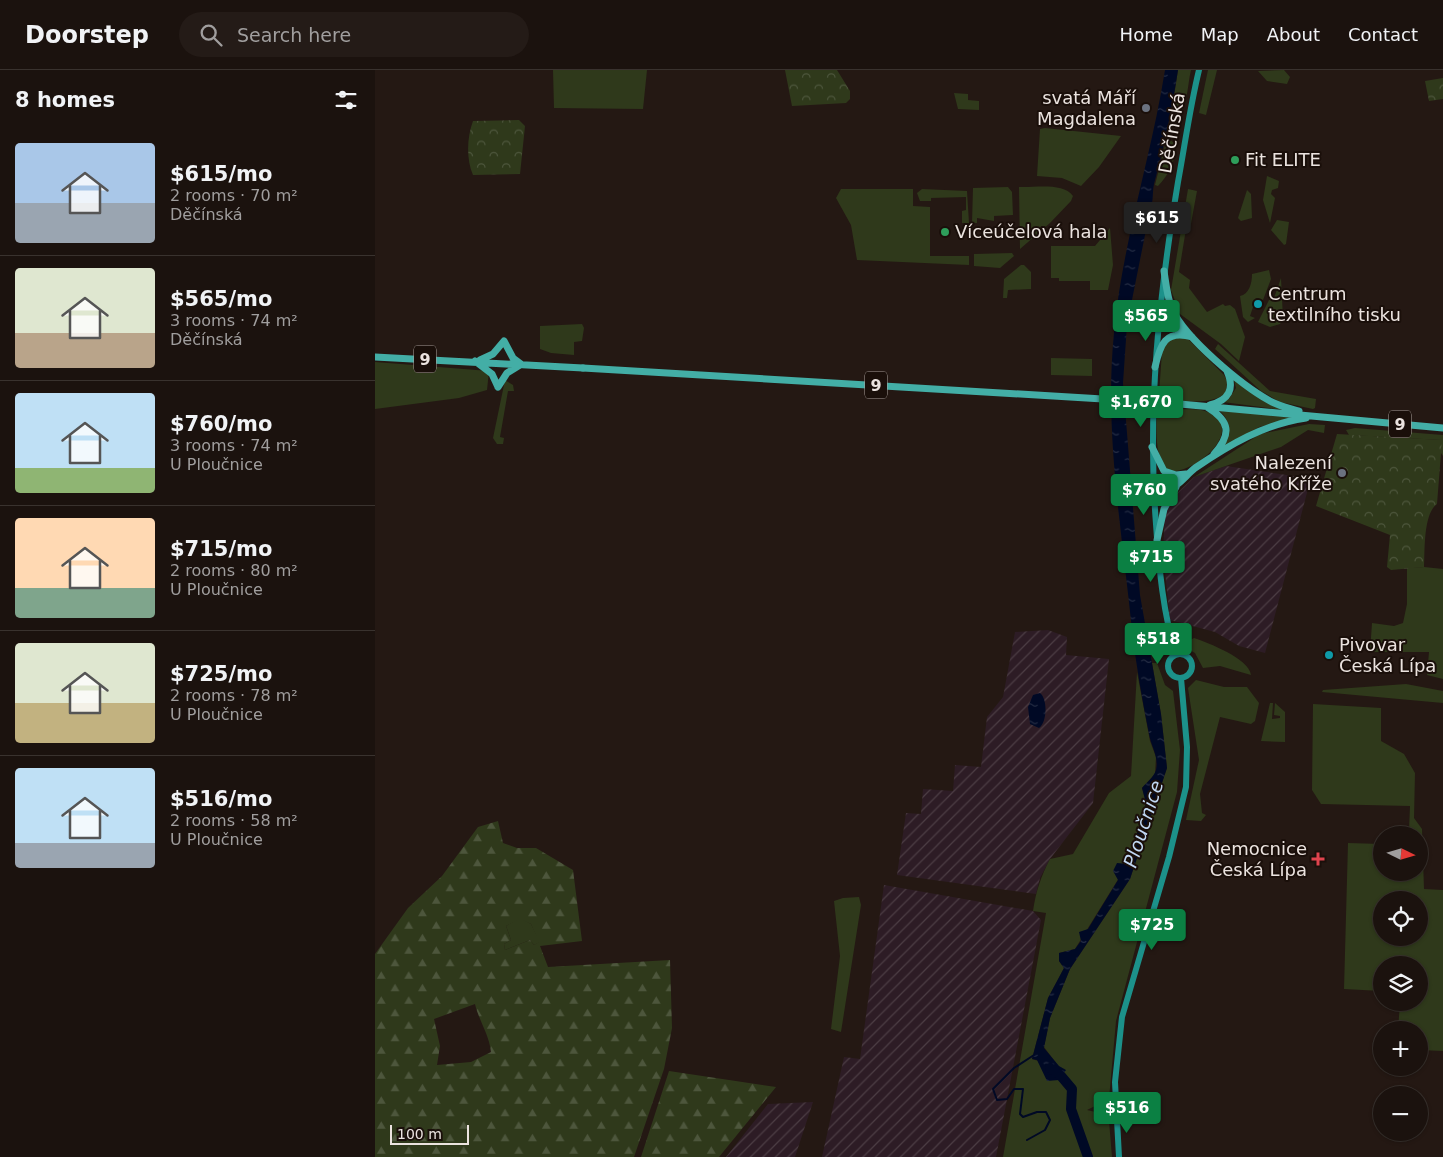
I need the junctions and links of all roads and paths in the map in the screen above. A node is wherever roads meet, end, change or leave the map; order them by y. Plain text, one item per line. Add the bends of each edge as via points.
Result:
1 (1199, 70) edge
2 (1164, 271) junction
3 (1158, 318) junction
4 (1179, 322) junction
5 (1192, 337) junction
6 (375, 357) edge
7 (475, 361) junction
8 (521, 364) junction
9 (1155, 367) junction
10 (1226, 368) junction
11 (1205, 405) junction
12 (1316, 416) junction
13 (1443, 428) edge
14 (1152, 447) junction
15 (1213, 456) junction
16 (1182, 477) junction
17 (1153, 490) junction
18 (1157, 540) junction
19 (1177, 655) junction
20 (1181, 678) junction
21 (1119, 1157) edge

1 - 2 main road, Děčínská
2 - 3 main road, Děčínská
2 - 4 main road via 1169,301
3 - 4 main road
3 - 5 main road
3 - 9 main road, Děčínská
4 - 5 main road
5 - 9 main road via 1177,334 1169,337 1162,344
5 - 10 main road
6 - 7 main road, 9
7 - 8 main road, 9
7 - 8 main road via 493,354 504,341 513,358
7 - 8 main road via 492,374 498,387 507,373
8 - 11 main road, 9, bridge
9 - 14 main road, Děčínská
10 - 11 main road via 1230,392 1220,401
10 - 12 main road via 1271,402
11 - 12 main road, 9
11 - 15 main road via 1221,416 1226,429 1224,441
12 - 13 main road, 9
12 - 15 main road via 1272,425
14 - 16 main road via 1164,471
14 - 17 main road, Děčínská
15 - 16 main road
16 - 17 main road via 1167,490
16 - 18 main road via 1164,509
17 - 18 main road, Děčínská
18 - 19 main road, Děčínská via 1165,607
19 - 20 main road via 1169,662 1169,670
19 - 20 main road via 1184,655 1191,663 1190,672
20 - 21 main road via 1187,738 1186,788 1174,842 1122,1017 1115,1082

